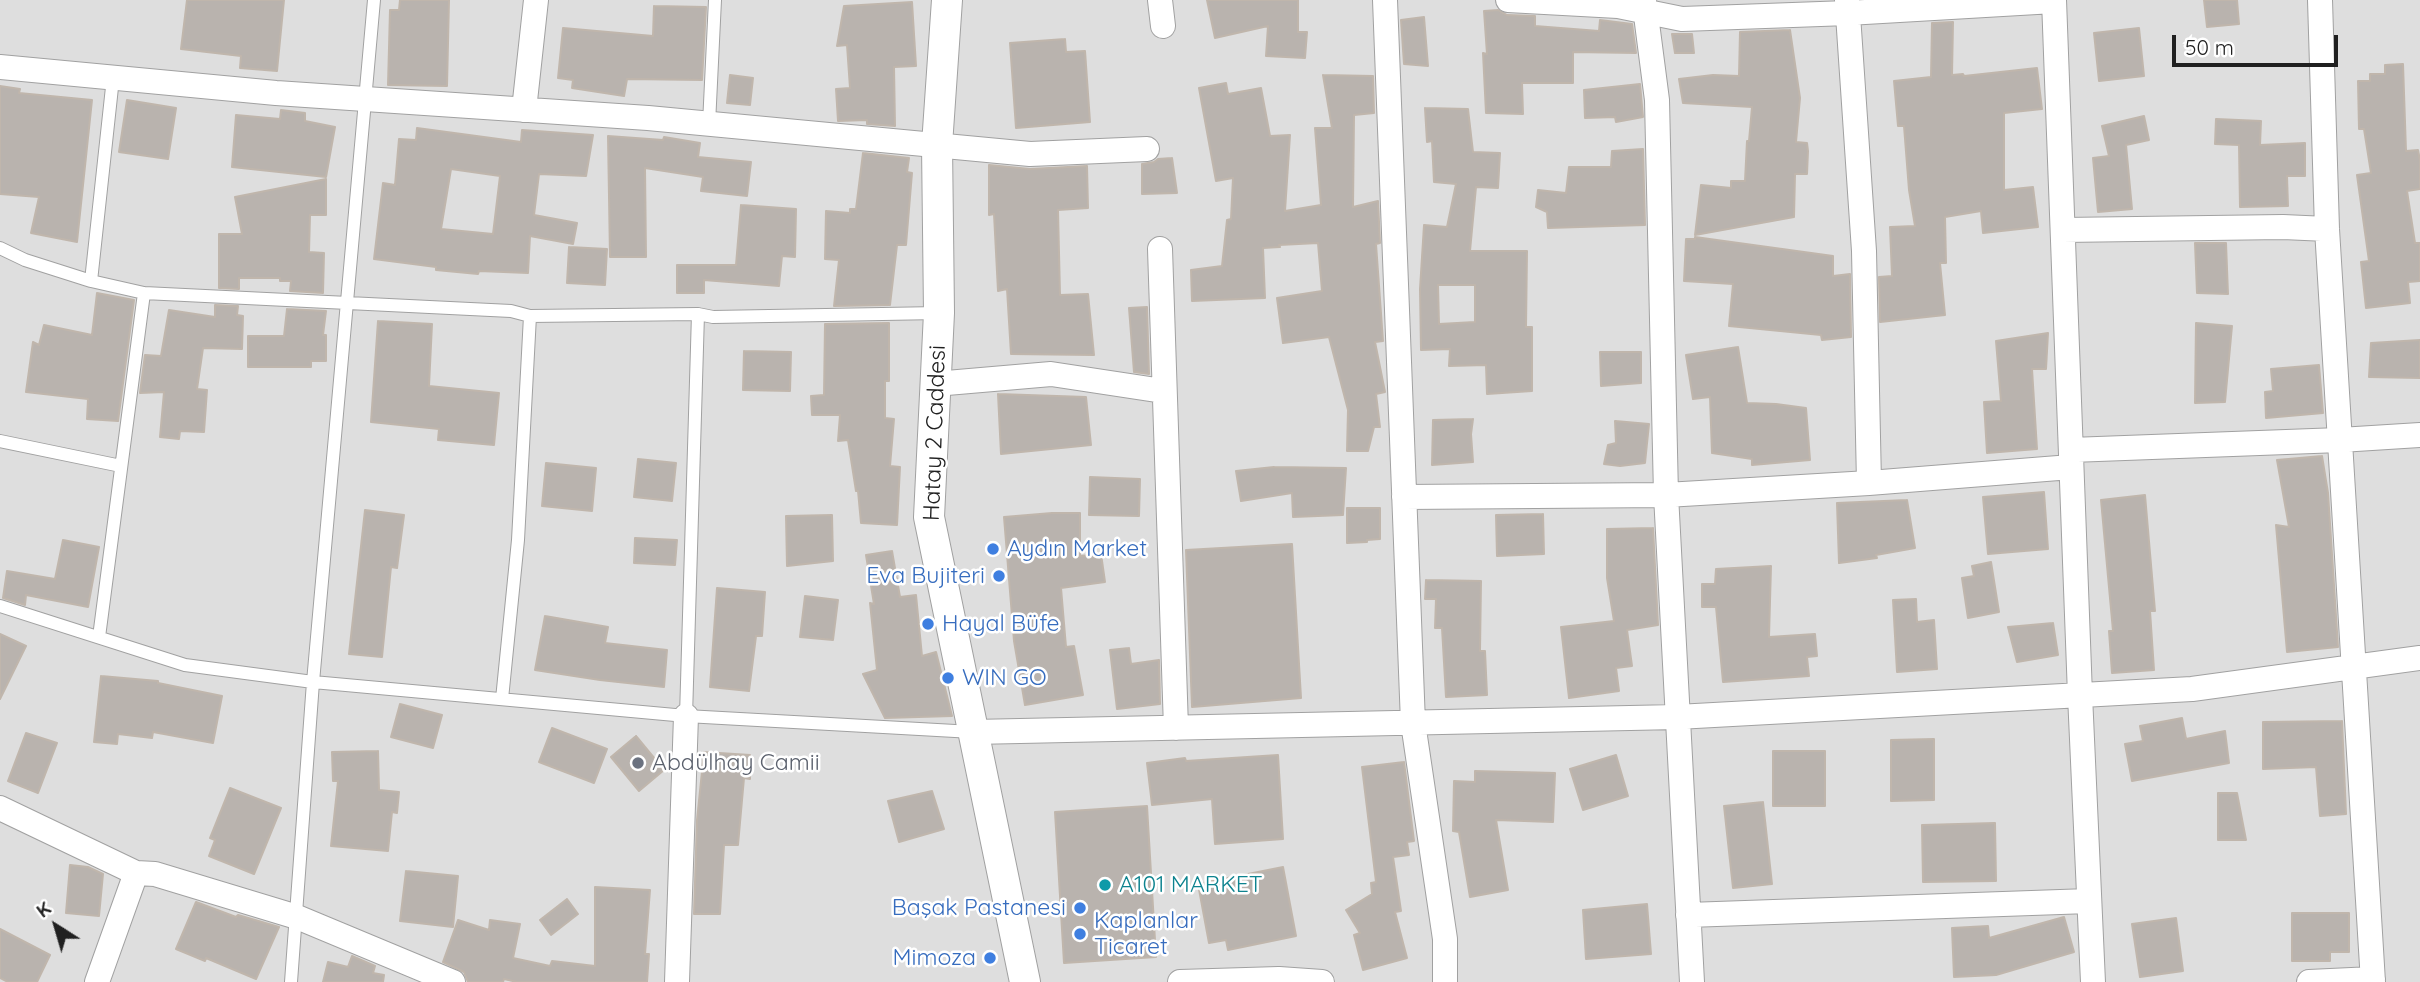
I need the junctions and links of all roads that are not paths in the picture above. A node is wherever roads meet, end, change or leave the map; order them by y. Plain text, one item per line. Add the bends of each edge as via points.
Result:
1 (374, 0) edge
2 (536, 0) edge
3 (715, 0) edge
4 (947, 0) edge
5 (1160, 0) edge
6 (1385, 0) edge
7 (1508, 0) edge
8 (2054, 0) edge
9 (2320, 0) edge
10 (1645, 6) edge
11 (1848, 6) edge
12 (1163, 26) dead end
13 (0, 67) edge
14 (113, 78) junction
15 (364, 99) junction
16 (524, 110) junction
17 (709, 124) junction
18 (937, 145) junction
19 (1147, 149) dead end
20 (2327, 229) junction
21 (2063, 230) junction
22 (0, 248) edge
23 (1160, 249) dead end
24 (91, 281) junction
25 (144, 293) junction
26 (346, 302) junction
27 (939, 313) junction
28 (698, 314) junction
29 (530, 316) junction
30 (935, 384) junction
31 (1163, 391) junction
32 (2420, 435) edge
33 (2340, 440) junction
34 (0, 441) edge
35 (2071, 459) junction
36 (121, 466) junction
37 (1869, 483) junction
38 (1666, 495) junction
39 (1405, 497) junction
40 (0, 606) edge
41 (99, 637) junction
42 (2420, 658) edge
43 (2352, 667) junction
44 (313, 682) junction
45 (2080, 695) junction
46 (502, 699) junction
47 (686, 716) junction
48 (1677, 717) junction
49 (1413, 723) junction
50 (1176, 727) junction
51 (973, 732) junction
52 (0, 808) edge
53 (136, 873) junction
54 (2089, 901) junction
55 (1688, 915) junction
56 (297, 917) junction
57 (2373, 980) edge
58 (97, 982) edge
59 (291, 982) edge
60 (453, 982) edge
61 (677, 982) edge
62 (1025, 982) edge
63 (1180, 982) edge
64 (1322, 982) edge
65 (1445, 982) edge
66 (1692, 982) edge
67 (2093, 982) edge
68 (2309, 982) edge

1 - 15 lane
2 - 16 street
3 - 17 lane
4 - 18 street, Hatay 2 Caddesi
5 - 12 street
6 - 39 street
7 - 10 street
8 - 11 street
8 - 21 street
9 - 20 street
10 - 11 street via 1682,19
10 - 38 street via 1657,100
11 - 37 street via 1864,251
13 - 14 street
14 - 15 street
14 - 24 lane
15 - 16 street
15 - 26 lane
16 - 17 street
17 - 18 street
18 - 19 street via 1030,154
18 - 27 street, Hatay 2 Caddesi
20 - 21 street
20 - 33 street
21 - 35 street
22 - 24 lane
23 - 31 street
24 - 25 lane
25 - 26 lane
25 - 36 lane
26 - 29 lane via 511,311
26 - 44 lane
27 - 28 lane
27 - 30 street, Hatay 2 Caddesi
28 - 29 lane
28 - 47 lane
29 - 46 lane via 518,540
30 - 31 street via 1051,374
30 - 51 street, Hatay 2 Caddesi via 929,517
31 - 50 street
32 - 33 street
33 - 35 street
33 - 43 street
34 - 36 lane
35 - 37 street
35 - 45 street
36 - 41 lane
37 - 38 street
38 - 39 street
38 - 48 street
39 - 49 street
40 - 41 lane
41 - 44 lane via 185,665
42 - 43 street
43 - 45 street via 2192,689
43 - 57 street
44 - 46 lane
44 - 56 lane
45 - 48 street
45 - 54 street
46 - 47 lane
47 - 51 lane
47 - 61 street
48 - 49 street
48 - 55 street
49 - 50 street
49 - 65 street via 1445,939
50 - 51 street
51 - 62 street, Hatay 2 Caddesi
52 - 53 street
53 - 56 street via 155,874
53 - 58 street
54 - 55 street
54 - 67 street
55 - 66 street
56 - 59 lane
56 - 60 street
57 - 68 street
63 - 64 street

